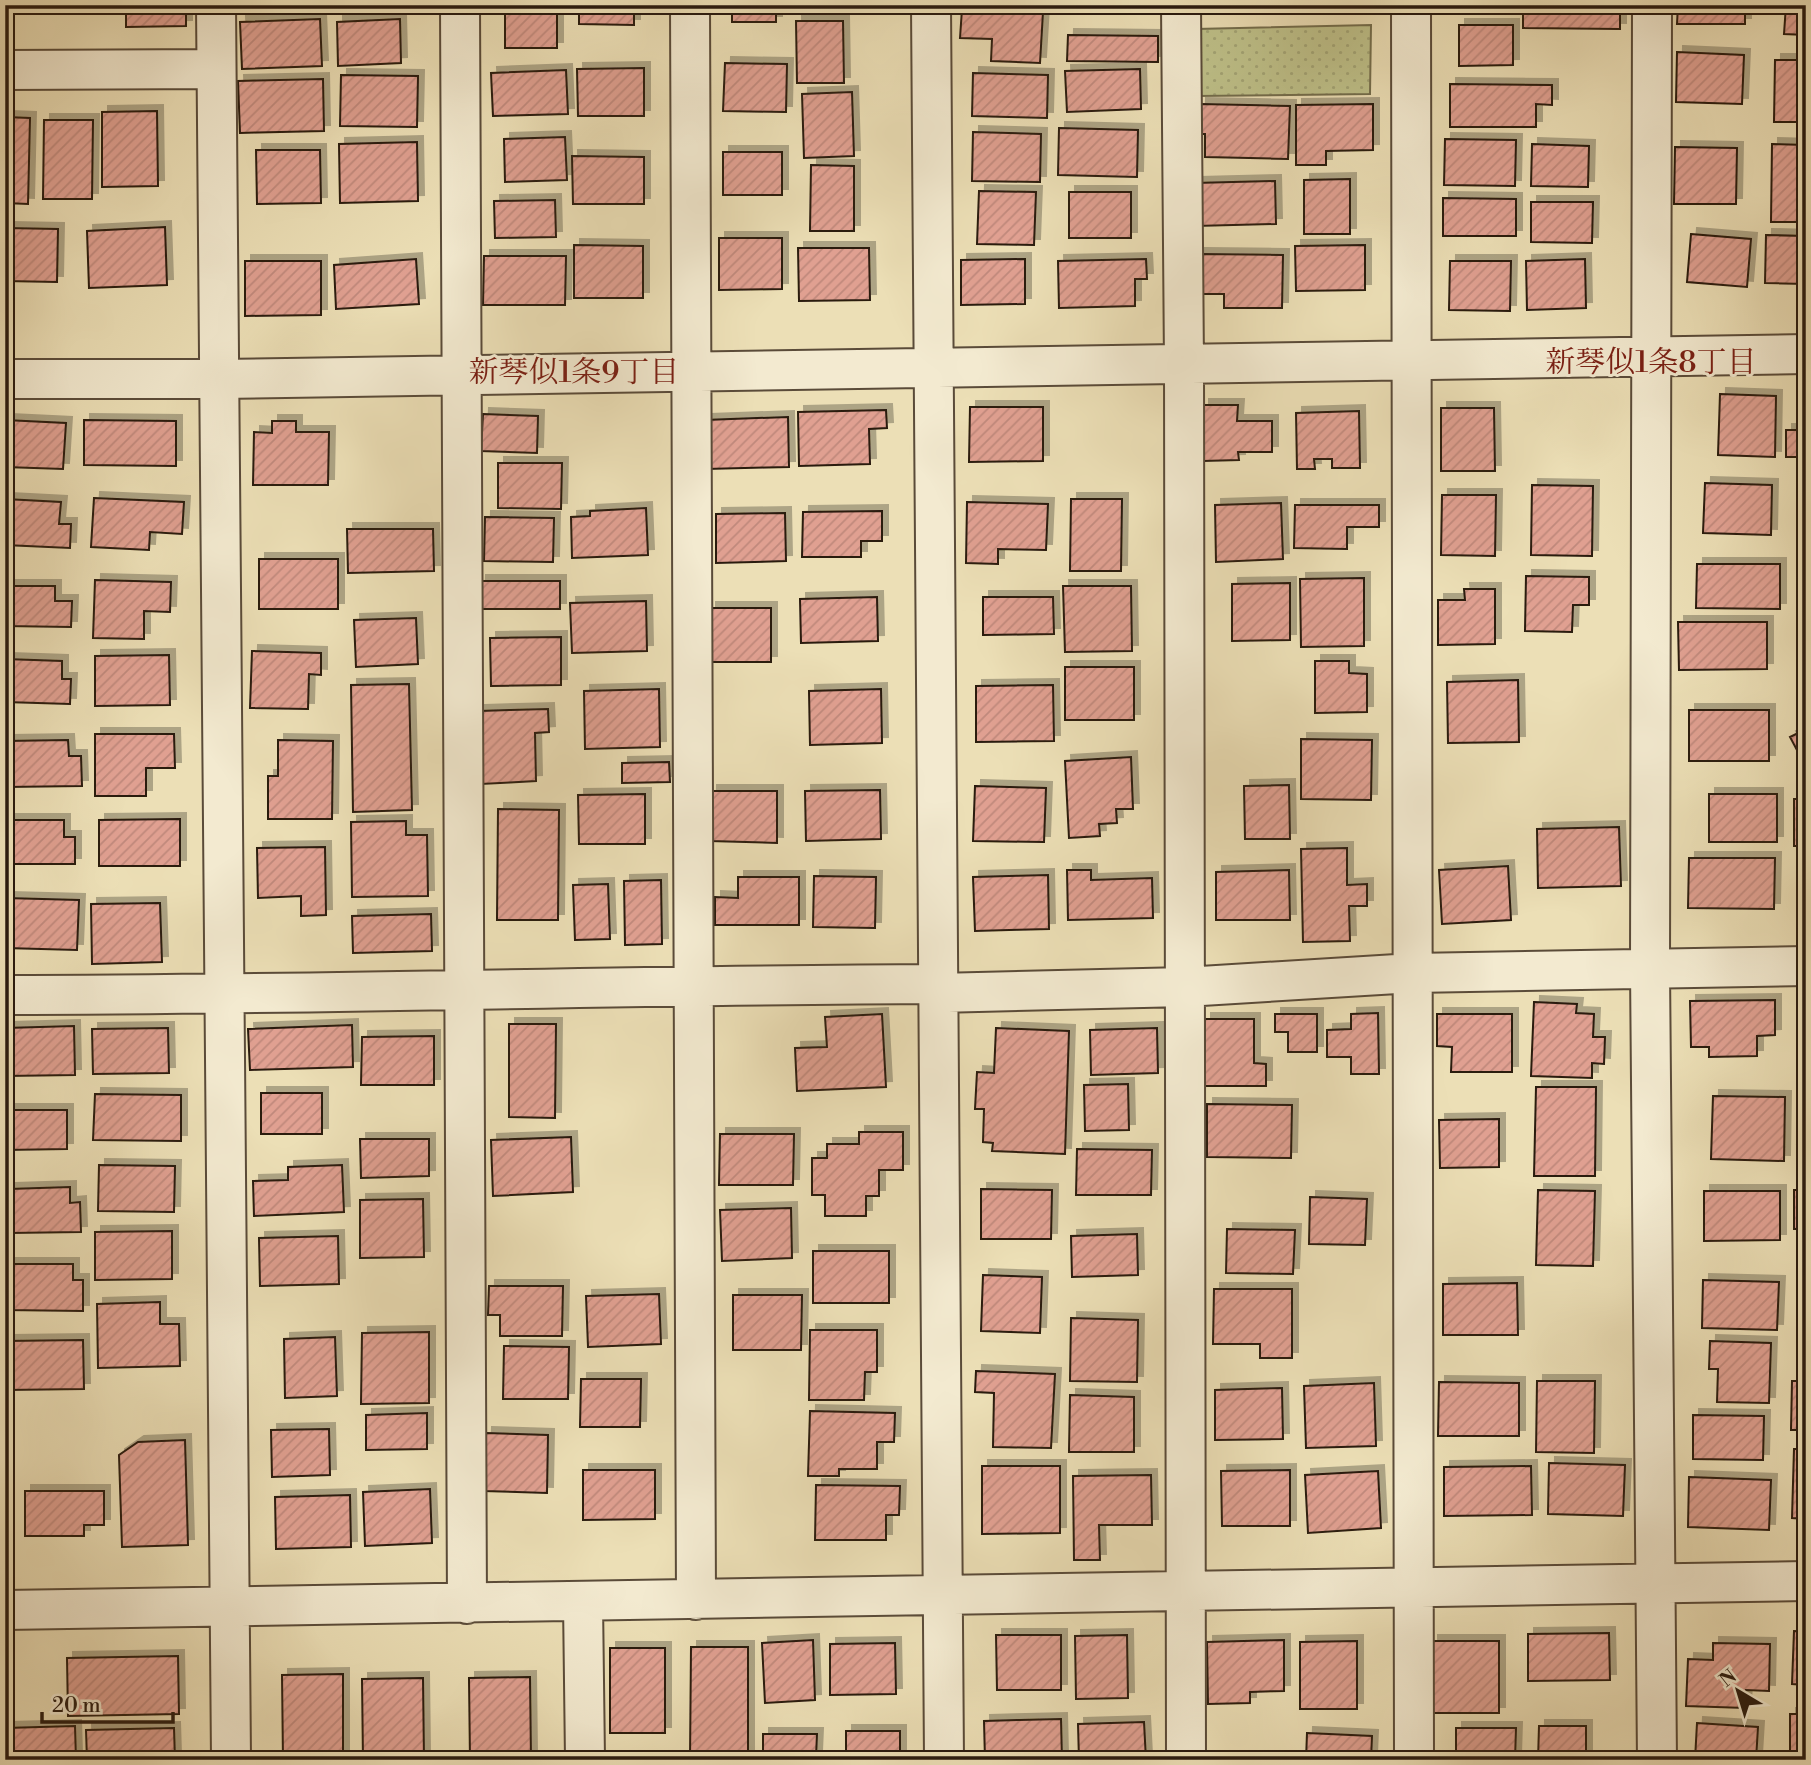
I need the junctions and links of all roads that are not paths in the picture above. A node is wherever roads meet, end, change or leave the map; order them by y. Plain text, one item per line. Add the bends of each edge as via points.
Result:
1 (216, 5) edge
2 (460, 5) edge
3 (691, 5) edge
4 (932, 5) edge
5 (1181, 5) edge
6 (1411, 5) edge
7 (1652, 5) edge
8 (216, 69) junction
9 (5, 70) edge
10 (1806, 354) edge
11 (1652, 356) junction
12 (1413, 360) junction
13 (1184, 363) junction
14 (934, 369) junction
15 (693, 371) junction
16 (464, 375) junction
17 (5, 379) edge
18 (219, 379) junction
19 (1806, 966) edge
20 (1650, 969) junction
21 (1413, 973) junction
22 (693, 985) junction
23 (1185, 986) junction
24 (938, 989) junction
25 (463, 990) junction
26 (224, 995) junction
27 (5, 996) edge
28 (1806, 1581) edge
29 (1655, 1584) junction
30 (1413, 1588) junction
31 (1183, 1592) junction
32 (942, 1596) junction
33 (696, 1600) junction
34 (583, 1602) junction
35 (467, 1604) junction
36 (229, 1608) junction
37 (5, 1611) edge
38 (231, 1760) edge
39 (585, 1760) edge
40 (943, 1760) edge
41 (1186, 1760) edge
42 (1414, 1760) edge
43 (1657, 1760) edge

1 - 8 street
2 - 16 street
3 - 15 street
4 - 14 street
5 - 13 street
6 - 12 street
7 - 11 street
8 - 9 street
8 - 18 street
10 - 11 street
11 - 12 street
11 - 20 street
12 - 13 street
12 - 21 street
13 - 14 street
13 - 23 street
14 - 15 street
14 - 24 street
15 - 16 street
15 - 22 street
16 - 18 street
16 - 25 street
17 - 18 street
18 - 26 street
19 - 20 street
20 - 21 street
20 - 29 street
21 - 23 street
21 - 30 street
22 - 24 street
22 - 25 street
22 - 33 street
23 - 24 street
23 - 31 street
24 - 32 street
25 - 26 street
25 - 35 street
26 - 27 street
26 - 36 street
28 - 29 street
29 - 30 street
29 - 43 street
30 - 31 street
30 - 42 street
31 - 32 street
31 - 41 street
32 - 33 street
32 - 40 street
33 - 34 street
34 - 35 street
34 - 39 street
35 - 36 street
36 - 37 street
36 - 38 street

